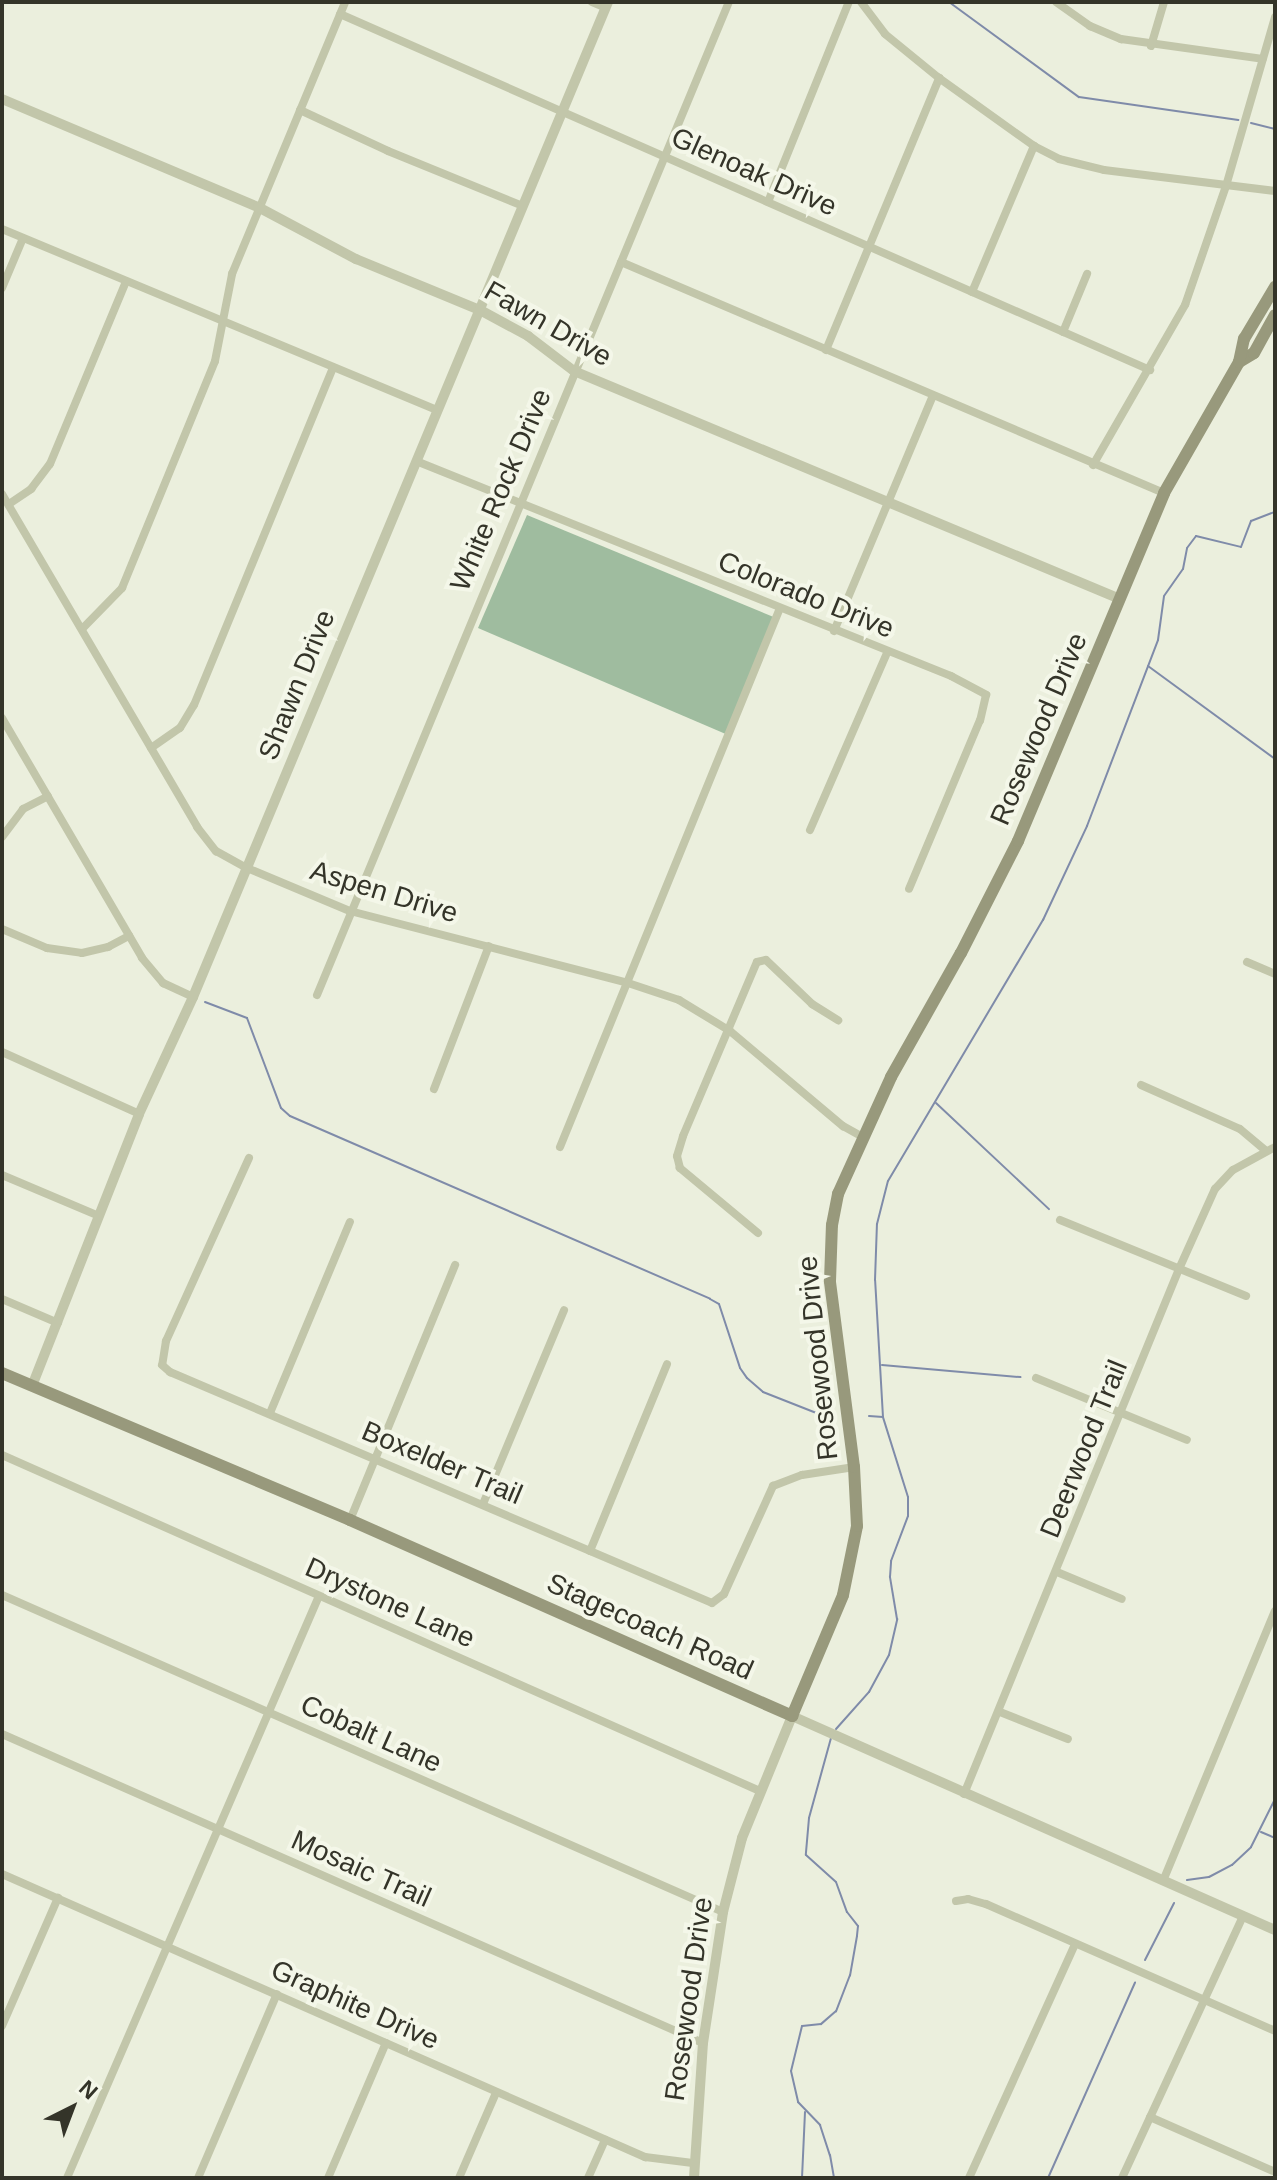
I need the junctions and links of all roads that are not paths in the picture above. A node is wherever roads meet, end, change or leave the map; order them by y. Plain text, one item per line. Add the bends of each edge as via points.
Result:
1 (345, 2) edge
2 (592, 2) edge
3 (729, 2) edge
4 (849, 2) edge
5 (861, 2) edge
6 (1056, 2) edge
7 (1164, 2) edge
8 (607, 5) edge
9 (340, 14) junction
10 (1275, 17) edge
11 (1151, 46) junction
12 (1263, 59) junction
13 (939, 78) junction
14 (2, 99) edge
15 (300, 110) junction
16 (562, 111) junction
17 (1034, 146) junction
18 (663, 156) junction
19 (1226, 186) junction
20 (1275, 191) edge
21 (768, 202) junction
22 (523, 206) junction
23 (258, 207) junction
24 (2, 229) edge
25 (23, 238) junction
26 (870, 247) junction
27 (621, 262) junction
28 (1087, 274) dead end
29 (126, 281) junction
30 (1275, 287) edge
31 (2, 288) edge
32 (972, 292) junction
33 (480, 310) junction
34 (1275, 315) edge
35 (223, 321) junction
36 (1063, 332) junction
37 (826, 350) junction
38 (1239, 362) junction
39 (333, 367) junction
40 (1150, 370) junction
41 (574, 371) junction
42 (933, 396) junction
43 (437, 410) junction
44 (416, 461) junction
45 (1093, 465) junction
46 (1164, 493) junction
47 (2, 494) edge
48 (520, 502) junction
49 (887, 502) junction
50 (9, 504) junction
51 (1120, 599) junction
52 (780, 608) junction
53 (83, 628) junction
54 (834, 631) junction
55 (887, 653) junction
56 (2, 718) edge
57 (151, 748) junction
58 (48, 796) junction
59 (810, 830) dead end
60 (2, 837) edge
61 (247, 868) junction
62 (909, 889) dead end
63 (350, 911) junction
64 (2, 929) edge
65 (129, 936) junction
66 (489, 946) junction
67 (1247, 962) dead end
68 (1275, 974) edge
69 (625, 982) junction
70 (317, 995) dead end
71 (193, 997) junction
72 (838, 1020) dead end
73 (730, 1031) junction
74 (2, 1052) edge
75 (1141, 1085) dead end
76 (434, 1089) dead end
77 (139, 1114) junction
78 (861, 1136) junction
79 (560, 1147) dead end
80 (1271, 1149) edge
81 (249, 1158) dead end
82 (2, 1175) edge
83 (99, 1216) junction
84 (1060, 1220) dead end
85 (350, 1222) dead end
86 (758, 1233) dead end
87 (455, 1265) dead end
88 (1179, 1269) junction
89 (1246, 1296) dead end
90 (2, 1299) edge
91 (564, 1310) dead end
92 (58, 1323) junction
93 (667, 1364) dead end
94 (2, 1373) edge
95 (1036, 1378) dead end
96 (32, 1386) junction
97 (270, 1413) junction
98 (1122, 1414) junction
99 (1187, 1440) dead end
100 (2, 1455) edge
101 (376, 1459) junction
102 (854, 1467) junction
103 (483, 1504) junction
104 (350, 1520) junction
105 (590, 1551) junction
106 (1057, 1572) junction
107 (2, 1595) edge
108 (319, 1596) junction
109 (1122, 1599) dead end
110 (1275, 1611) edge
111 (1000, 1712) junction
112 (269, 1713) junction
113 (792, 1716) junction
114 (2, 1734) edge
115 (1068, 1739) dead end
116 (760, 1791) junction
117 (964, 1794) junction
118 (218, 1829) junction
119 (2, 1874) edge
120 (1163, 1881) junction
121 (58, 1898) junction
122 (956, 1901) dead end
123 (723, 1912) junction
124 (1243, 1916) junction
125 (1275, 1930) edge
126 (1075, 1944) junction
127 (165, 1946) junction
128 (277, 1994) junction
129 (1204, 2000) junction
130 (2, 2026) edge
131 (1275, 2031) edge
132 (386, 2043) junction
133 (703, 2043) junction
134 (496, 2093) junction
135 (1150, 2117) junction
136 (605, 2140) junction
137 (693, 2163) junction
138 (1275, 2172) edge
139 (67, 2178) edge
140 (198, 2178) edge
141 (328, 2178) edge
142 (459, 2178) edge
143 (588, 2178) edge
144 (694, 2178) edge
145 (969, 2178) edge
146 (1122, 2178) edge

1 - 9 street
2 - 8 street
3 - 18 street, White Rock Drive
4 - 21 street
5 - 13 street via 885,34
6 - 11 street via 1101,33
7 - 11 street
8 - 16 street, Shawn Drive
9 - 15 street
9 - 16 street, Glenoak Drive
10 - 12 street
11 - 12 street
12 - 19 street
13 - 17 street
13 - 26 street
14 - 23 street, Fawn Drive
15 - 22 street
15 - 23 street
16 - 18 street, Glenoak Drive
16 - 22 street, Shawn Drive
17 - 19 street via 1077,166
17 - 32 street
18 - 21 street, Glenoak Drive
18 - 27 street, White Rock Drive
19 - 20 street
19 - 40 street via 1185,305
21 - 26 street, Glenoak Drive
22 - 33 street, Shawn Drive
23 - 33 street, Fawn Drive via 356,259
23 - 35 street via 232,274
24 - 25 street
25 - 29 street
25 - 31 street
26 - 32 street, Glenoak Drive
26 - 37 street
27 - 37 street
27 - 41 street, White Rock Drive
28 - 36 street
29 - 35 street
29 - 50 street via 50,464 31,489
30 - 38 main road, Rosewood Drive via 1244,339
32 - 36 street, Glenoak Drive
33 - 41 street, Fawn Drive via 528,336
33 - 43 street, Shawn Drive
34 - 38 main road, Rosewood Drive via 1254,353
35 - 39 street
35 - 53 street via 215,361 122,588
36 - 40 street, Glenoak Drive
37 - 42 street
38 - 46 main road, Rosewood Drive
39 - 43 street
39 - 57 street via 194,705 180,728
40 - 45 street
41 - 48 street, White Rock Drive
41 - 49 street, Fawn Drive
42 - 45 street
42 - 49 street
43 - 44 street, Shawn Drive
44 - 48 street, Colorado Drive
44 - 61 street, Shawn Drive
45 - 46 street
46 - 51 main road, Rosewood Drive
47 - 50 street, Aspen Drive
48 - 52 street, Colorado Drive
48 - 63 street, White Rock Drive
49 - 51 street, Fawn Drive
49 - 54 street
50 - 53 street, Aspen Drive
51 - 78 main road, Rosewood Drive via 1001,877
52 - 54 street, Colorado Drive
52 - 69 street
53 - 57 street, Aspen Drive
54 - 55 street, Colorado Drive
55 - 59 street
55 - 62 street, Colorado Drive via 986,695
56 - 58 street
57 - 61 street, Aspen Drive via 206,840
58 - 60 street via 23,809
58 - 65 street
61 - 63 street, Aspen Drive
61 - 71 street, Shawn Drive
63 - 66 street, Aspen Drive
63 - 70 street, White Rock Drive
64 - 65 street via 47,948 74,952 108,947
65 - 71 street via 152,972
66 - 69 street, Aspen Drive
66 - 76 street
67 - 68 street
69 - 73 street, Aspen Drive via 679,1000
69 - 79 street
71 - 77 street, Shawn Drive
72 - 73 street via 812,1004 766,960 757,962
73 - 78 street, Aspen Drive
73 - 86 street via 677,1156 680,1168
74 - 77 street
75 - 80 street via 1240,1129
77 - 83 street, Shawn Drive
78 - 102 main road, Rosewood Drive via 838,1194 829,1253
80 - 88 street, Deerwood Trail via 1233,1170 1215,1189
81 - 97 street, Boxelder Trail via 161,1355 170,1372
82 - 83 street
83 - 92 street, Shawn Drive
84 - 88 street
85 - 97 street
87 - 101 street
88 - 89 street
88 - 98 street, Deerwood Trail
90 - 92 street
91 - 103 street
92 - 96 street, Shawn Drive
93 - 105 street
94 - 96 main road, Stagecoach Road
95 - 98 street
96 - 104 main road, Stagecoach Road
97 - 101 street, Boxelder Trail
98 - 99 street
98 - 106 street, Deerwood Trail
100 - 108 street, Drystone Lane
101 - 103 street, Boxelder Trail
101 - 104 street
102 - 105 street, Boxelder Trail via 802,1475 773,1486 724,1594 712,1603
102 - 113 main road, Rosewood Drive via 857,1526 851,1571
103 - 105 street, Boxelder Trail
104 - 113 main road, Stagecoach Road
106 - 109 street
106 - 111 street, Deerwood Trail
107 - 112 street, Cobalt Lane
108 - 112 street
108 - 116 street, Drystone Lane
110 - 120 street
111 - 115 street
111 - 117 street, Deerwood Trail
112 - 118 street
112 - 123 street, Cobalt Lane
113 - 116 street, Rosewood Drive
113 - 117 street, Stagecoach Road
114 - 118 street, Mosaic Trail
116 - 123 street, Rosewood Drive
117 - 120 street, Stagecoach Road
118 - 127 street
118 - 133 street, Mosaic Trail
119 - 121 street, Graphite Drive
120 - 124 street, Stagecoach Road
121 - 127 street, Graphite Drive
121 - 130 street
122 - 126 street via 986,1904
123 - 133 street, Rosewood Drive
124 - 125 street, Stagecoach Road
124 - 129 street
126 - 129 street
126 - 145 street
127 - 128 street, Graphite Drive
127 - 139 street
128 - 132 street, Graphite Drive
128 - 140 street
129 - 131 street
129 - 135 street
132 - 134 street, Graphite Drive
132 - 141 street
133 - 137 street, Rosewood Drive
134 - 136 street, Graphite Drive
134 - 142 street
135 - 138 street
135 - 146 street
136 - 137 street, Graphite Drive via 645,2157
136 - 143 street
137 - 144 street, Rosewood Drive

